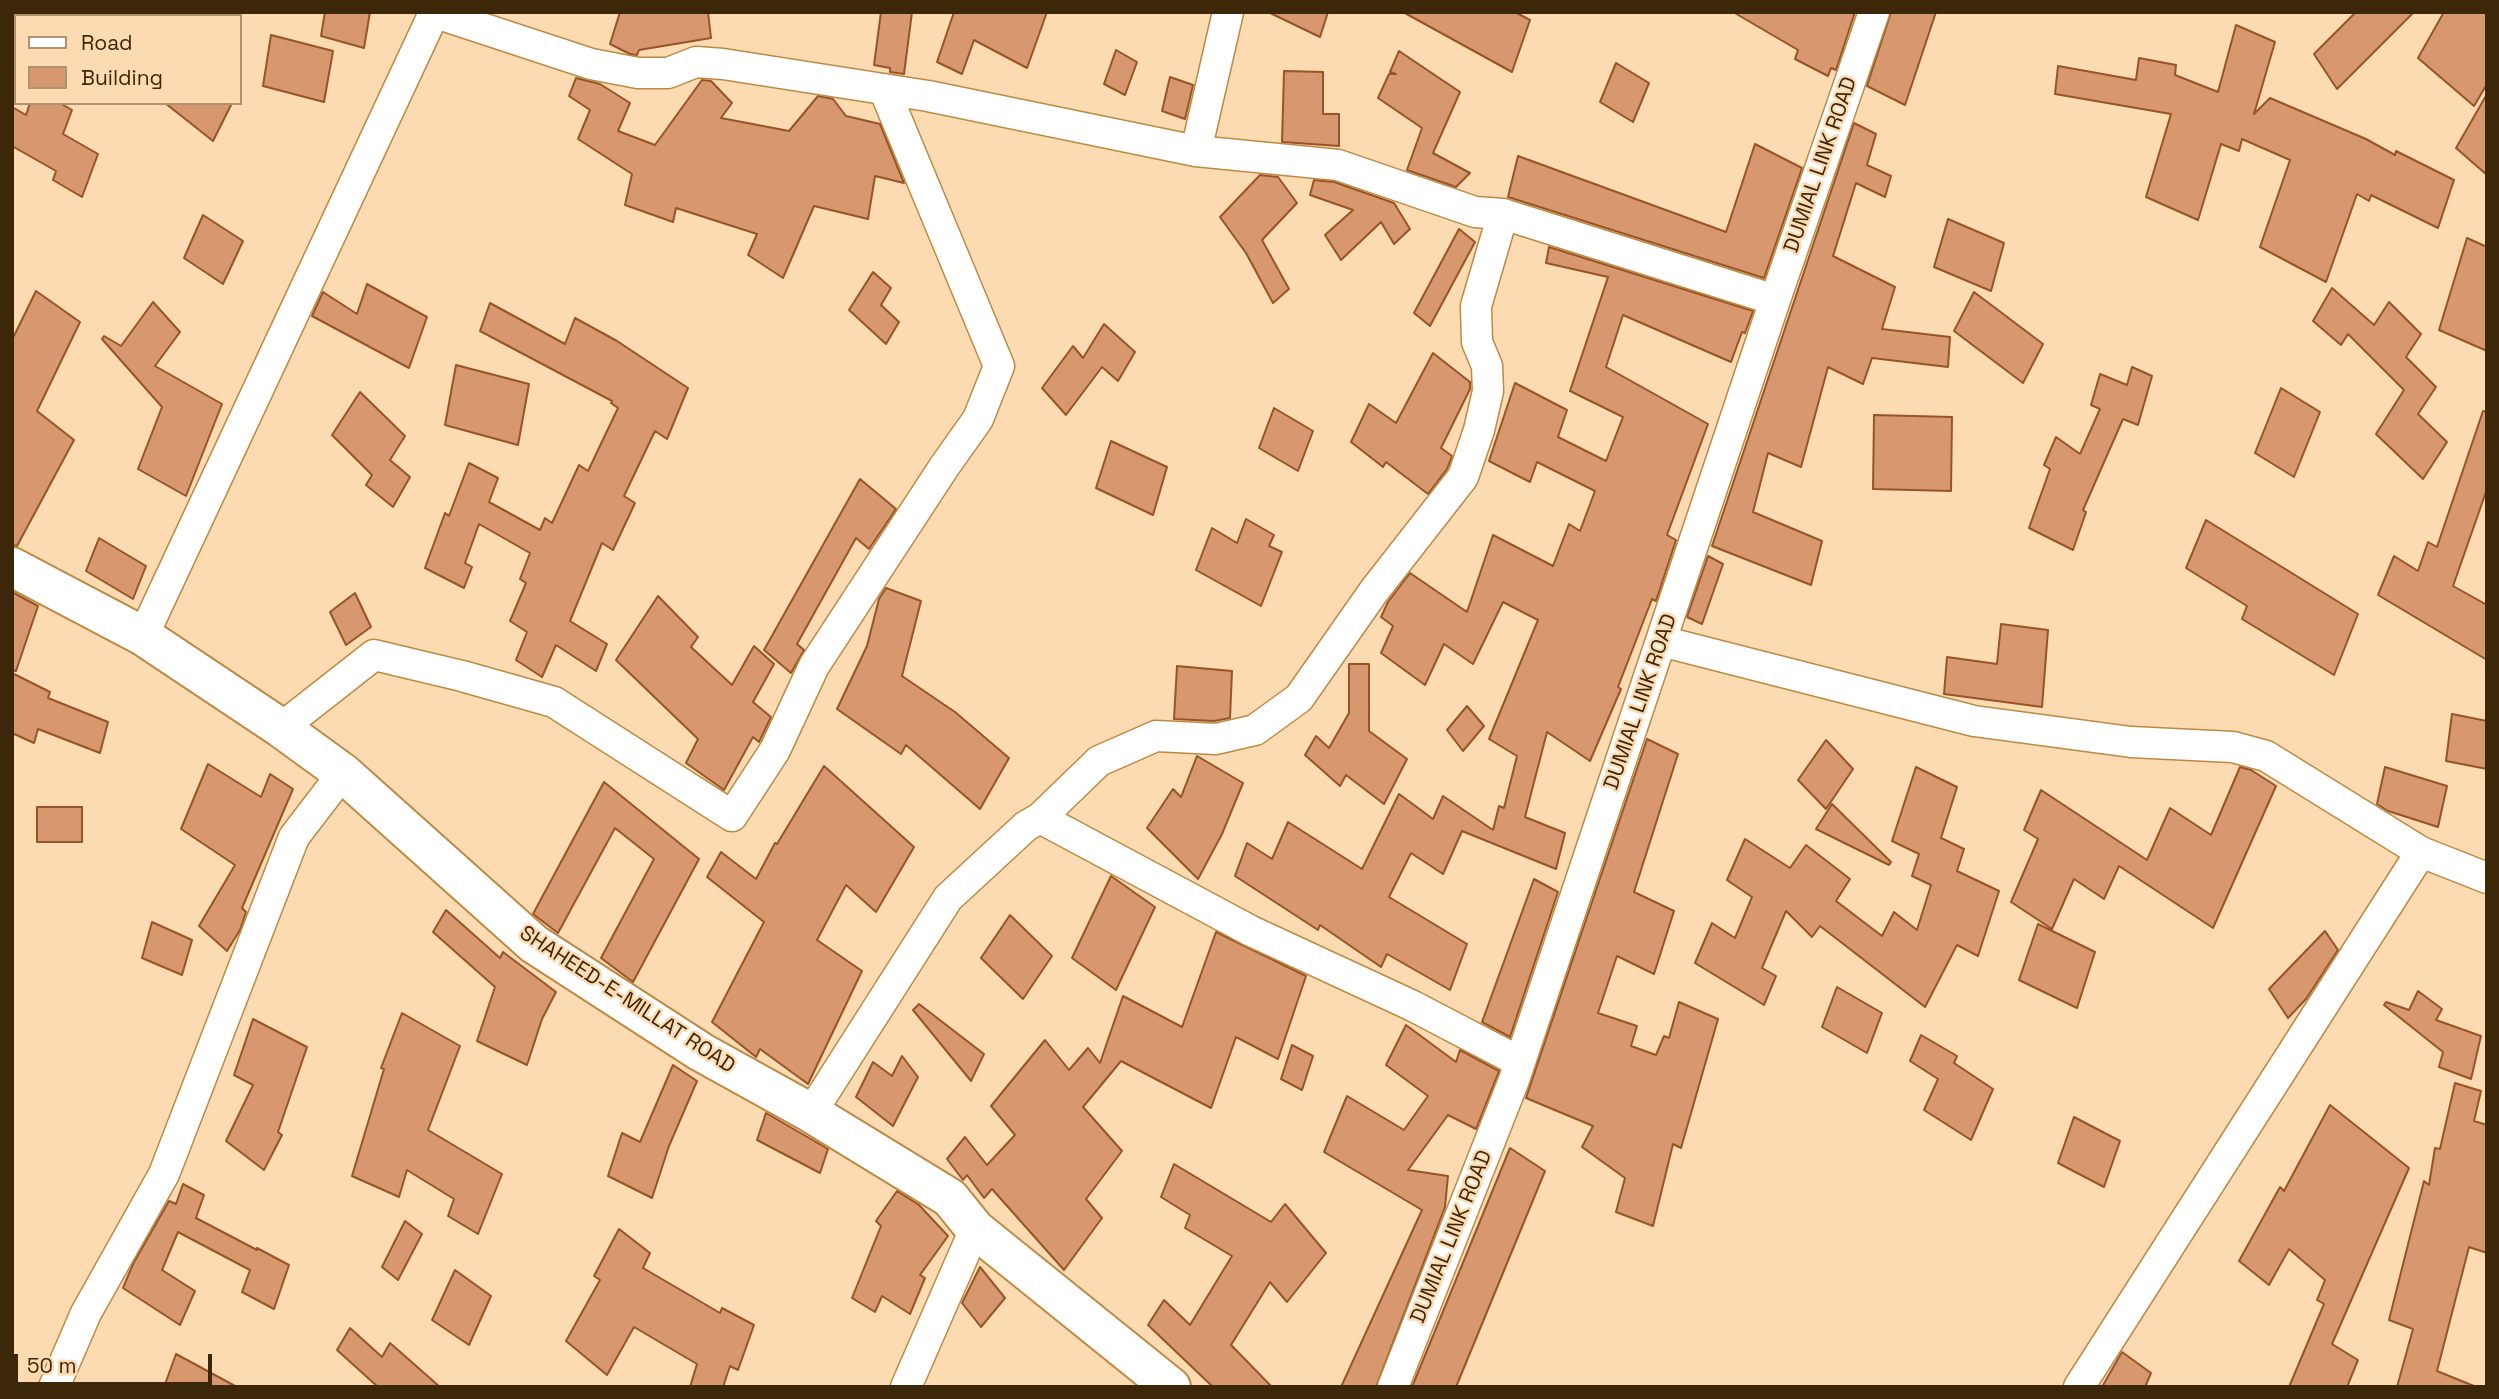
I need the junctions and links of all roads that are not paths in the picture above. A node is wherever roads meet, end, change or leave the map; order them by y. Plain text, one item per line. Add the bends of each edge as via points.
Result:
1 (1228, 12) edge
2 (1874, 12) edge
3 (433, 13) edge
4 (884, 89) junction
5 (1196, 152) junction
6 (1503, 214) junction
7 (1774, 300) junction
8 (15, 574) edge
9 (144, 636) junction
10 (1661, 641) junction
11 (281, 728) junction
12 (343, 773) junction
13 (1040, 818) junction
14 (2421, 852) junction
15 (2487, 878) edge
16 (1520, 1062) junction
17 (811, 1113) junction
18 (975, 1229) junction
19 (54, 1387) edge
20 (905, 1387) edge
21 (1171, 1387) edge
22 (1393, 1387) edge
23 (2079, 1387) edge

1 - 5 street
2 - 7 street, DUMIAL LINK ROAD
3 - 4 street via 591,64 638,73 668,73 696,62
3 - 9 street
4 - 5 street
4 - 11 street via 999,366 978,419 814,666 775,750 732,816 554,702 374,655
5 - 6 street via 1338,165 1475,212
6 - 7 street
6 - 13 street via 1476,306 1477,342 1487,366 1488,391 1463,478 1374,591 1299,698 1255,730 1216,739 1156,736 1099,761
7 - 10 street, DUMIAL LINK ROAD
8 - 9 main road, SHAHEED-E-MILLAT ROAD
9 - 11 main road, SHAHEED-E-MILLAT ROAD
10 - 14 street via 1974,722 2132,742 2233,747 2266,756
10 - 16 street, DUMIAL LINK ROAD
11 - 12 main road, SHAHEED-E-MILLAT ROAD
12 - 17 main road, SHAHEED-E-MILLAT ROAD via 534,944 701,1052
12 - 19 street via 294,837 164,1174 86,1313
13 - 16 street via 1251,931
13 - 17 street via 948,898
14 - 15 street
14 - 23 street
16 - 22 street, DUMIAL LINK ROAD
17 - 18 main road, SHAHEED-E-MILLAT ROAD via 950,1198
18 - 20 street
18 - 21 main road, SHAHEED-E-MILLAT ROAD

